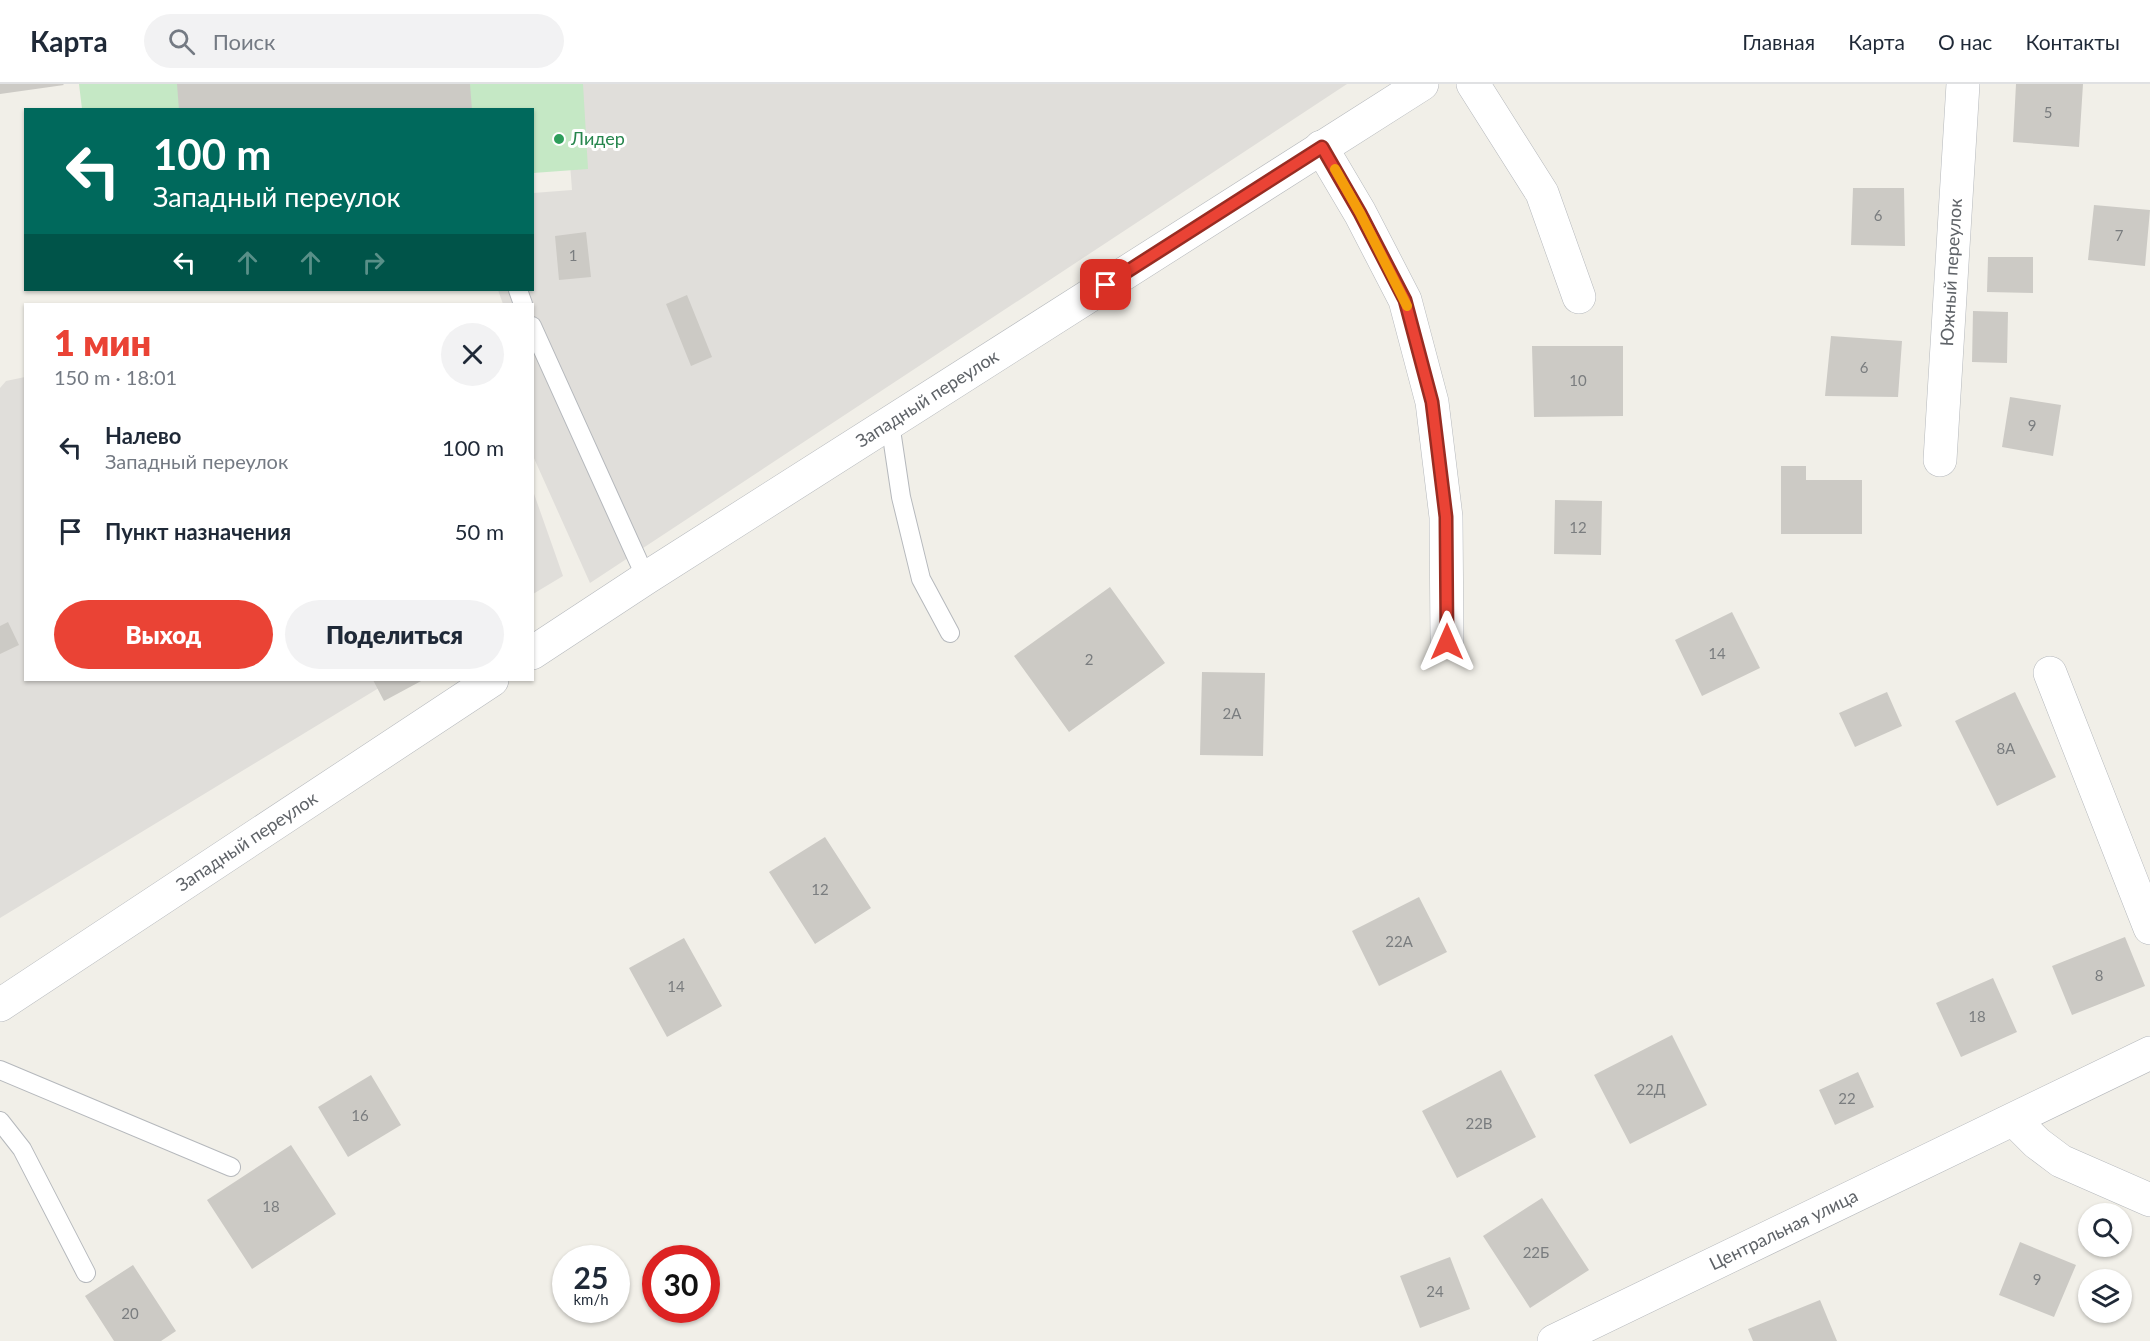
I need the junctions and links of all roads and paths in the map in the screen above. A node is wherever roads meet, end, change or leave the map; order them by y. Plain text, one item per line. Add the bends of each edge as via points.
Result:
1 (1422, 84) edge
2 (1473, 84) edge
3 (1964, 84) edge
4 (1322, 147) junction
5 (1579, 297) dead end
6 (534, 330) edge
7 (890, 423) junction
8 (1941, 460) dead end
9 (646, 578) junction
10 (950, 633) dead end
11 (1447, 642) dead end
12 (534, 652) edge
13 (2050, 673) dead end
14 (490, 681) edge
15 (2150, 928) edge
16 (0, 1005) edge
17 (2150, 1053) edge
18 (0, 1070) edge
19 (2014, 1120) junction
20 (0, 1121) edge
21 (231, 1167) dead end
22 (2150, 1200) edge
23 (86, 1273) dead end
24 (1554, 1341) edge

1 - 4 street, Западный переулок
2 - 5 street via 1542,193
3 - 8 street, Южный переулок
4 - 7 street, Западный переулок
4 - 11 street via 1405,300 1429,391 1446,517
6 - 9 lane
7 - 9 street, Западный переулок
7 - 10 lane via 901,497 921,579
9 - 12 street, Западный переулок
13 - 15 street
14 - 16 street, Западный переулок
17 - 19 street, Центральная улица
18 - 21 lane
19 - 22 street via 2061,1161
19 - 24 street, Центральная улица
20 - 23 lane via 22,1149

